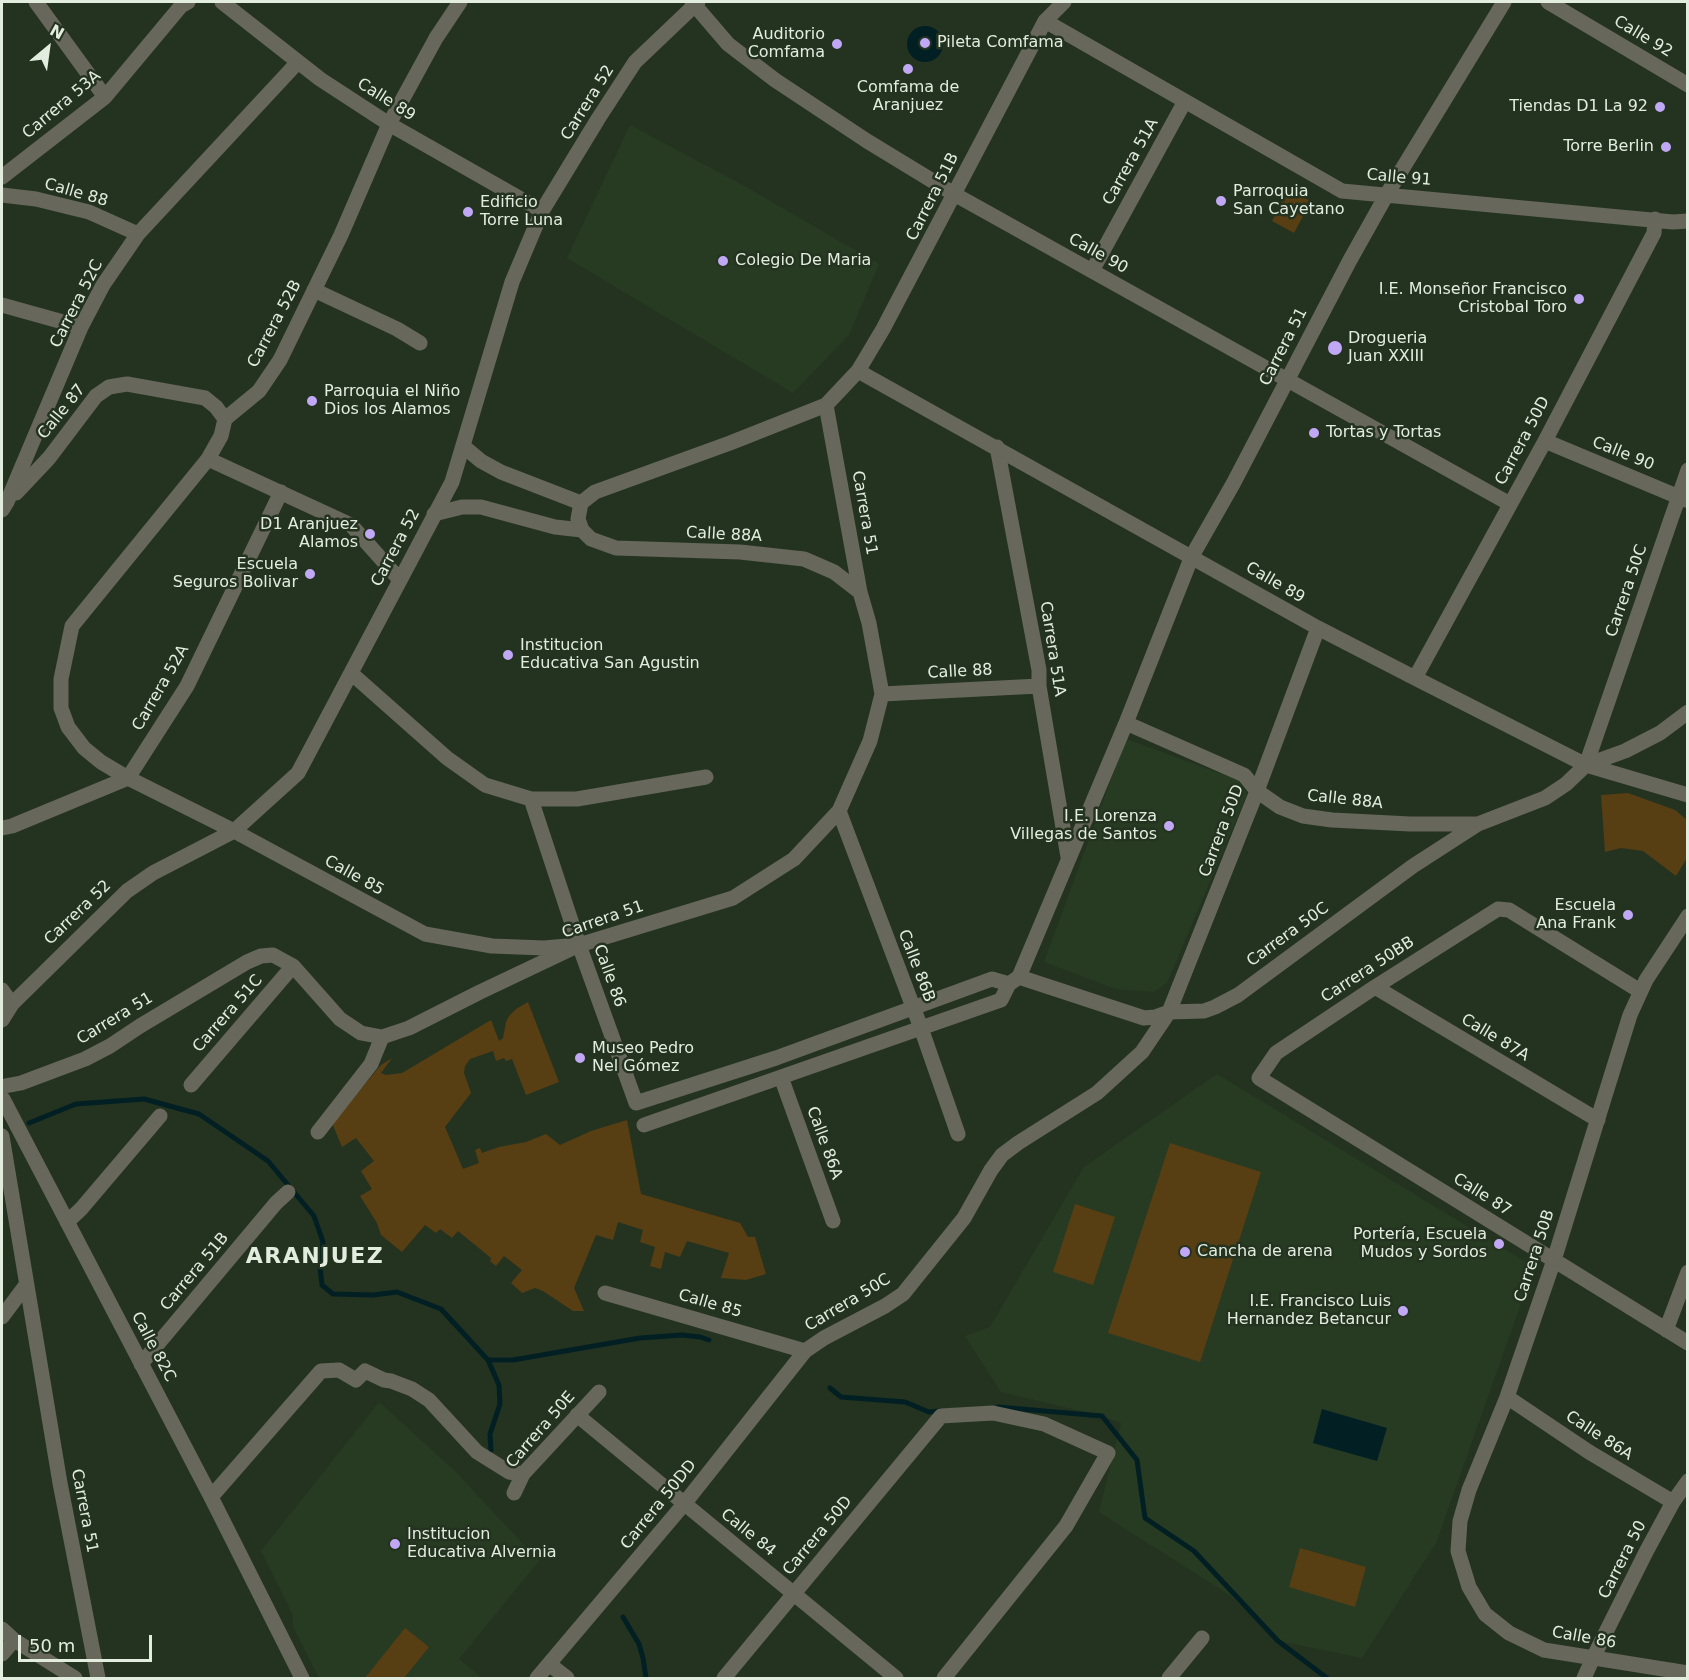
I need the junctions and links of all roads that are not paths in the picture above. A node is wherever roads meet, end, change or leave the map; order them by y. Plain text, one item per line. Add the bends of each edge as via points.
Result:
1 (36, 2) edge
2 (188, 2) edge
3 (222, 2) edge
4 (460, 2) edge
5 (695, 2) edge
6 (1064, 2) edge
7 (1503, 2) edge
8 (1548, 2) edge
9 (1045, 21) junction
10 (298, 62) junction
11 (1688, 85) edge
12 (105, 97) junction
13 (1185, 102) junction
14 (389, 124) junction
15 (2, 177) edge
16 (954, 194) junction
17 (1387, 194) junction
18 (2, 195) edge
19 (543, 211) junction
20 (1655, 219) junction
21 (1688, 221) edge
22 (138, 234) junction
23 (1092, 271) junction
24 (315, 290) junction
25 (2, 305) edge
26 (81, 327) junction
27 (420, 343) dead end
28 (858, 371) junction
29 (1287, 379) junction
30 (826, 405) junction
31 (225, 419) junction
32 (1545, 441) junction
33 (463, 446) junction
34 (997, 447) junction
35 (208, 459) junction
36 (1688, 470) edge
37 (281, 492) junction
38 (1683, 499) edge
39 (581, 503) junction
40 (1510, 504) junction
41 (4, 506) edge
42 (434, 514) junction
43 (582, 530) junction
44 (1192, 556) junction
45 (400, 580) junction
46 (860, 592) junction
47 (1318, 628) junction
48 (351, 673) junction
49 (1415, 678) junction
50 (1039, 686) junction
51 (882, 694) junction
52 (1688, 712) edge
53 (1126, 723) junction
54 (1586, 765) junction
55 (706, 777) dead end
56 (128, 778) junction
57 (1257, 790) junction
58 (1688, 795) edge
59 (531, 799) junction
60 (839, 811) junction
61 (1478, 824) junction
62 (2, 828) edge
63 (234, 831) junction
64 (1068, 857) junction
65 (1688, 916) edge
66 (579, 945) junction
67 (293, 966) junction
68 (1014, 981) junction
69 (1375, 987) junction
70 (2, 990) edge
71 (1640, 991) junction
72 (12, 1004) junction
73 (912, 1008) junction
74 (1169, 1012) junction
75 (2, 1020) edge
76 (921, 1028) junction
77 (382, 1037) junction
78 (781, 1077) junction
79 (1259, 1078) joint
80 (190, 1085) dead end
81 (3, 1092) edge
82 (160, 1116) dead end
83 (1598, 1120) junction
84 (644, 1125) dead end
85 (318, 1132) dead end
86 (958, 1134) dead end
87 (2, 1136) edge
88 (288, 1192) dead end
89 (833, 1221) dead end
90 (67, 1222) junction
91 (1554, 1260) junction
92 (1688, 1272) edge
93 (26, 1286) junction
94 (605, 1293) dead end
95 (2, 1317) edge
96 (1666, 1330) junction
97 (1688, 1343) edge
98 (805, 1351) junction
99 (141, 1364) junction
100 (599, 1392) dead end
101 (1507, 1397) junction
102 (577, 1415) junction
103 (523, 1474) junction
104 (1688, 1482) edge
105 (514, 1493) dead end
106 (211, 1497) junction
107 (1673, 1502) junction
108 (684, 1504) junction
109 (794, 1594) junction
110 (1485, 1614) joint
111 (2, 1629) edge
112 (1202, 1638) dead end
113 (14, 1640) junction
114 (2, 1654) edge
115 (1593, 1658) junction
116 (549, 1664) junction
117 (1688, 1673) edge
118 (75, 1678) edge
119 (98, 1678) edge
120 (303, 1678) edge
121 (537, 1678) edge
122 (567, 1678) edge
123 (724, 1678) edge
124 (896, 1678) edge
125 (944, 1678) edge
126 (1169, 1678) edge
127 (1584, 1678) edge

1 - 12 street
2 - 12 street, Carrera 53A
3 - 10 street, Calle 89
4 - 14 street, Carrera 52B
5 - 16 street, Calle 90 via 728,44 775,80
5 - 19 street, Carrera 52 via 635,62
6 - 9 street, Carrera 51B
7 - 17 street, Carrera 51
8 - 11 street, Calle 92
9 - 13 street, Calle 91
9 - 16 street, Carrera 51B
10 - 14 street, Calle 89
10 - 22 street, Carrera 52C
12 - 15 street, Carrera 53A
13 - 17 street, Calle 91 via 1342,191
13 - 23 street, Carrera 51A
14 - 19 street, Calle 89
14 - 24 street, Carrera 52B
16 - 23 street, Calle 90
16 - 28 street, Carrera 51B
17 - 20 street, Calle 91
17 - 29 street, Carrera 51
18 - 22 street, Calle 88 via 89,212
19 - 33 street, Carrera 52 via 512,282
20 - 21 street, Calle 91
20 - 32 street, Carrera 50D via 1654,233
22 - 26 street, Carrera 52C via 103,285
23 - 29 street, Calle 90
24 - 27 street
24 - 31 street, Carrera 52B via 280,360 259,391
25 - 26 street
26 - 41 street, Carrera 52C
28 - 30 street, Carrera 51B
28 - 34 street, Calle 89
29 - 40 street, Calle 90
29 - 44 street, Carrera 51
30 - 39 street via 595,492
30 - 46 street, Carrera 51
31 - 35 street
31 - 41 street, Calle 87 via 205,398 127,384 110,387 96,396 49,458
32 - 38 street, Calle 90
32 - 40 street, Carrera 50D
33 - 39 street via 501,472
33 - 42 street, Carrera 52 via 452,482
34 - 44 street, Calle 89
34 - 50 street, Carrera 51A
35 - 37 street
35 - 56 street via 72,626 61,679 61,708 68,727 84,748
36 - 38 street, Carrera 50C
37 - 45 street via 351,525
37 - 56 street, Carrera 52A via 187,686
38 - 54 street, Carrera 50C
39 - 43 street via 578,519
40 - 49 street, Carrera 50D
42 - 43 street, Calle 88A via 481,507 555,528
42 - 45 street, Carrera 52
43 - 46 street, Calle 88A via 616,548 740,552 804,559 834,572
44 - 47 street, Calle 89
44 - 53 street, Carrera 51
45 - 48 street, Carrera 52
46 - 51 street, Carrera 51
47 - 49 street, Calle 89
47 - 57 street, Carrera 50D
48 - 59 street via 447,758 485,785
48 - 63 street, Carrera 52 via 298,773
49 - 54 street, Calle 89
50 - 51 street, Calle 88
50 - 64 street, Carrera 51A
51 - 60 street, Carrera 51 via 870,741
52 - 54 street via 1625,752
53 - 57 street, Calle 88A via 1244,775
53 - 64 street, Carrera 51
54 - 58 street, Calle 89
54 - 61 street, Carrera 50C via 1545,798
55 - 59 street via 577,799
56 - 62 street
56 - 63 street, Calle 85
57 - 61 street, Calle 88A via 1280,807 1303,816 1410,824
57 - 74 street, Carrera 50D
59 - 66 street, Calle 86
60 - 66 street, Carrera 51 via 794,859 733,898
60 - 73 street, Calle 86B
61 - 74 street, Carrera 50C via 1413,866 1238,995 1204,1011
63 - 66 street, Calle 85 via 425,934 492,946
63 - 72 street, Carrera 52 via 127,891
64 - 68 street, Carrera 51
65 - 71 street, Carrera 50B
66 - 73 street, Calle 86 via 636,1103 776,1058
66 - 77 street, Carrera 51 via 409,1028
67 - 77 street, Carrera 51 via 340,1019 361,1033
67 - 80 street, Carrera 51C
67 - 81 street, Carrera 51 via 273,956 247,962 102,1050
68 - 73 street via 992,979
68 - 74 street via 1144,1018
68 - 76 street, Carrera 51 via 1001,1000
69 - 71 street, Carrera 50BB via 1498,909 1509,910
69 - 79 street, Carrera 50BB via 1276,1053
69 - 83 street, Calle 87A
70 - 72 street
71 - 83 street, Carrera 50B
72 - 75 street, Carrera 52
73 - 76 street, Calle 86B
74 - 98 street, Carrera 50C via 1143,1052 1097,1093 1002,1155 958,1226 903,1294
76 - 78 street, Carrera 51
76 - 86 street, Calle 86B
77 - 85 street via 370,1064
78 - 84 street, Carrera 51
78 - 89 street, Calle 86A
79 - 91 street, Calle 87
81 - 90 street, Calle 82C
82 - 90 street
83 - 91 street, Carrera 50B
87 - 93 street, Carrera 51
88 - 99 street, Carrera 51B
90 - 99 street, Calle 82C
91 - 96 street, Calle 87
91 - 101 street, Carrera 50B
92 - 96 street
93 - 95 street
93 - 119 street, Carrera 51
94 - 98 street, Calle 85
96 - 97 street, Calle 87
98 - 108 street, Carrera 50DD
99 - 106 street, Calle 82C
100 - 102 street, Carrera 50E
101 - 107 street, Calle 86A
101 - 110 street, Carrera 50B via 1460,1521 1458,1551 1469,1587
102 - 103 street, Carrera 50E
102 - 108 street, Calle 84
103 - 105 street, Carrera 50E
103 - 106 street via 510,1472 477,1452 429,1400 412,1389 365,1371 356,1380 339,1370 321,1371
104 - 107 street, Carrera 50
106 - 120 street, Calle 82C
107 - 115 street, Carrera 50
108 - 109 street, Calle 84
108 - 116 street, Carrera 50DD
109 - 123 street, Carrera 50D
109 - 124 street, Calle 84
109 - 125 street, Carrera 50D via 941,1416 993,1413 1044,1424 1108,1453 1066,1526
110 - 115 street, Calle 86 via 1509,1633 1544,1650
111 - 113 street
112 - 126 street
113 - 114 street
113 - 118 street
115 - 117 street, Calle 86
115 - 127 street, Carrera 50
116 - 121 street, Carrera 50DD
116 - 122 street

